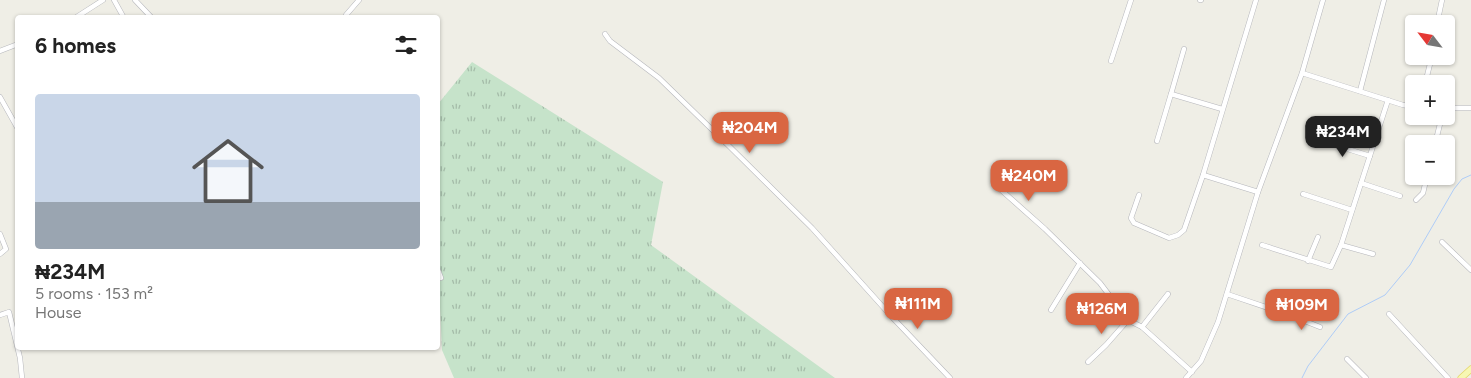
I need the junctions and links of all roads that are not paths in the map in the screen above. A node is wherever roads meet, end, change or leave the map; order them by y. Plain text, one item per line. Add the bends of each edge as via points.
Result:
1 (103, 0) edge
2 (114, 0) edge
3 (135, 0) edge
4 (359, 0) edge
5 (1131, 0) edge
6 (1256, 0) edge
7 (1323, 0) edge
8 (1384, 0) edge
9 (1442, 0) edge
10 (80, 15) edge
11 (122, 15) edge
12 (149, 15) edge
13 (346, 15) dead end
14 (1439, 15) edge
15 (605, 34) dead end
16 (15, 45) edge
17 (1184, 49) dead end
18 (0, 51) edge
19 (1111, 61) dead end
20 (1302, 73) junction
21 (1360, 91) junction
22 (1172, 94) junction
23 (0, 97) edge
24 (1388, 100) junction
25 (1405, 106) edge
26 (1455, 108) edge
27 (1471, 108) edge
28 (1222, 109) junction
29 (15, 124) edge
30 (1157, 141) dead end
31 (1322, 141) dead end
32 (1370, 156) junction
33 (1203, 175) junction
34 (1361, 183) junction
35 (1424, 185) edge
36 (1000, 190) dead end
37 (1258, 192) junction
38 (1303, 194) dead end
39 (1139, 196) dead end
40 (1400, 196) dead end
41 (1416, 200) dead end
42 (1352, 210) junction
43 (0, 234) edge
44 (1318, 237) dead end
45 (1442, 242) dead end
46 (1262, 245) dead end
47 (1341, 245) junction
48 (0, 254) edge
49 (1372, 254) dead end
50 (1308, 261) junction
51 (1080, 263) junction
52 (1471, 270) edge
53 (1168, 294) dead end
54 (1227, 294) junction
55 (1051, 310) dead end
56 (0, 314) edge
57 (1389, 314) dead end
58 (1128, 320) junction
59 (1142, 327) junction
60 (1320, 327) dead end
61 (15, 339) edge
62 (18, 350) edge
63 (1347, 359) dead end
64 (1088, 362) dead end
65 (1471, 369) edge
66 (1192, 372) junction
67 (22, 378) edge
68 (950, 378) edge
69 (1186, 378) edge
70 (1366, 378) edge
71 (1448, 378) edge
72 (1462, 378) edge

1 - 10 street
2 - 11 street
3 - 12 street
4 - 13 street
5 - 19 street
6 - 28 street
7 - 20 street
8 - 21 street
9 - 14 street
15 - 68 street via 668,86 812,228
16 - 18 street
17 - 22 street
20 - 21 street
20 - 37 street
21 - 24 street
22 - 28 street
22 - 30 street
23 - 29 street
24 - 25 street
24 - 32 street
26 - 27 street
28 - 33 street
31 - 32 street
32 - 34 street
33 - 37 street
33 - 39 street via 1184,230 1169,238 1134,223 1131,218
34 - 40 street
34 - 42 street
35 - 41 street
36 - 51 street
37 - 54 street
38 - 42 street
42 - 47 street
43 - 48 street via 6,250
44 - 50 street
45 - 52 street
46 - 50 street
47 - 49 street
47 - 50 street via 1331,267
51 - 55 street
51 - 58 street
53 - 59 street
54 - 60 street
54 - 66 street via 1206,351
56 - 61 street via 8,312
57 - 71 street
58 - 59 street
58 - 64 street
59 - 66 street
62 - 67 street
63 - 70 street
65 - 72 main road
66 - 69 street

